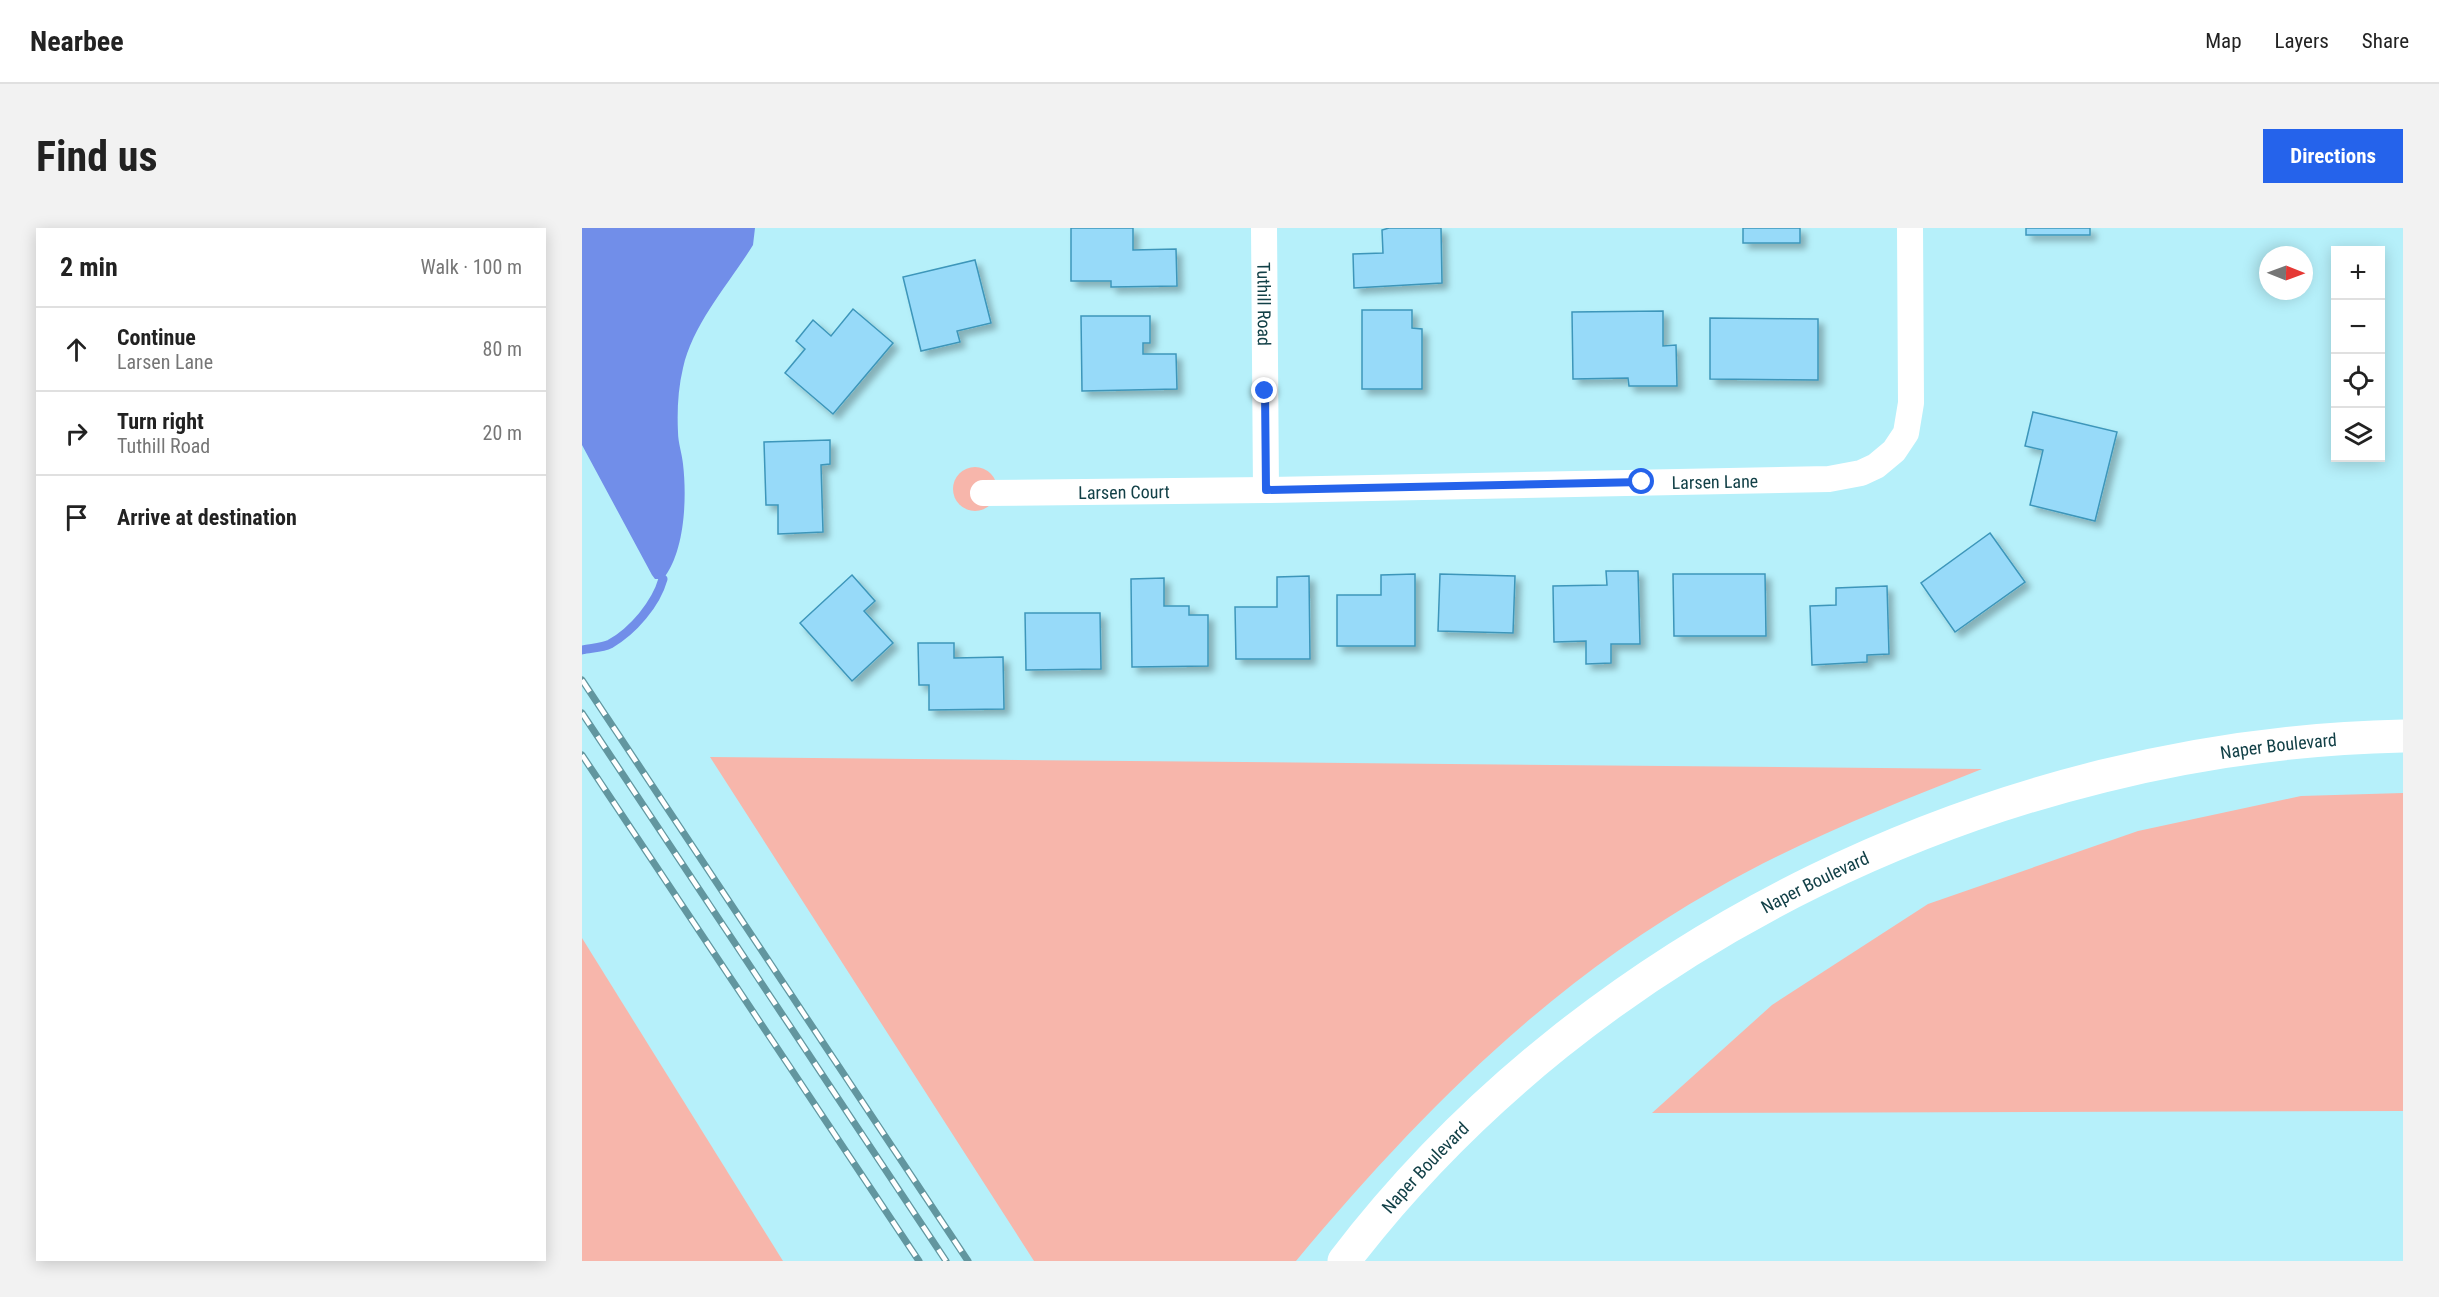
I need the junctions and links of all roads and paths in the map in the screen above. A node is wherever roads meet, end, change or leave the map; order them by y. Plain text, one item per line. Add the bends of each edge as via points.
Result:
1 (1264, 228) edge
2 (1910, 228) edge
3 (1266, 490) junction
4 (983, 493) dead end
5 (2403, 736) edge
6 (1344, 1261) edge

1 - 3 street, Tuthill Road
2 - 3 street, Larsen Lane via 1911,404 1906,433 1894,451 1861,473 1829,479
3 - 4 street, Larsen Court
5 - 6 main road, Naper Boulevard via 2239,749 2100,776 1943,825 1861,858 1681,956 1549,1052 1424,1168

